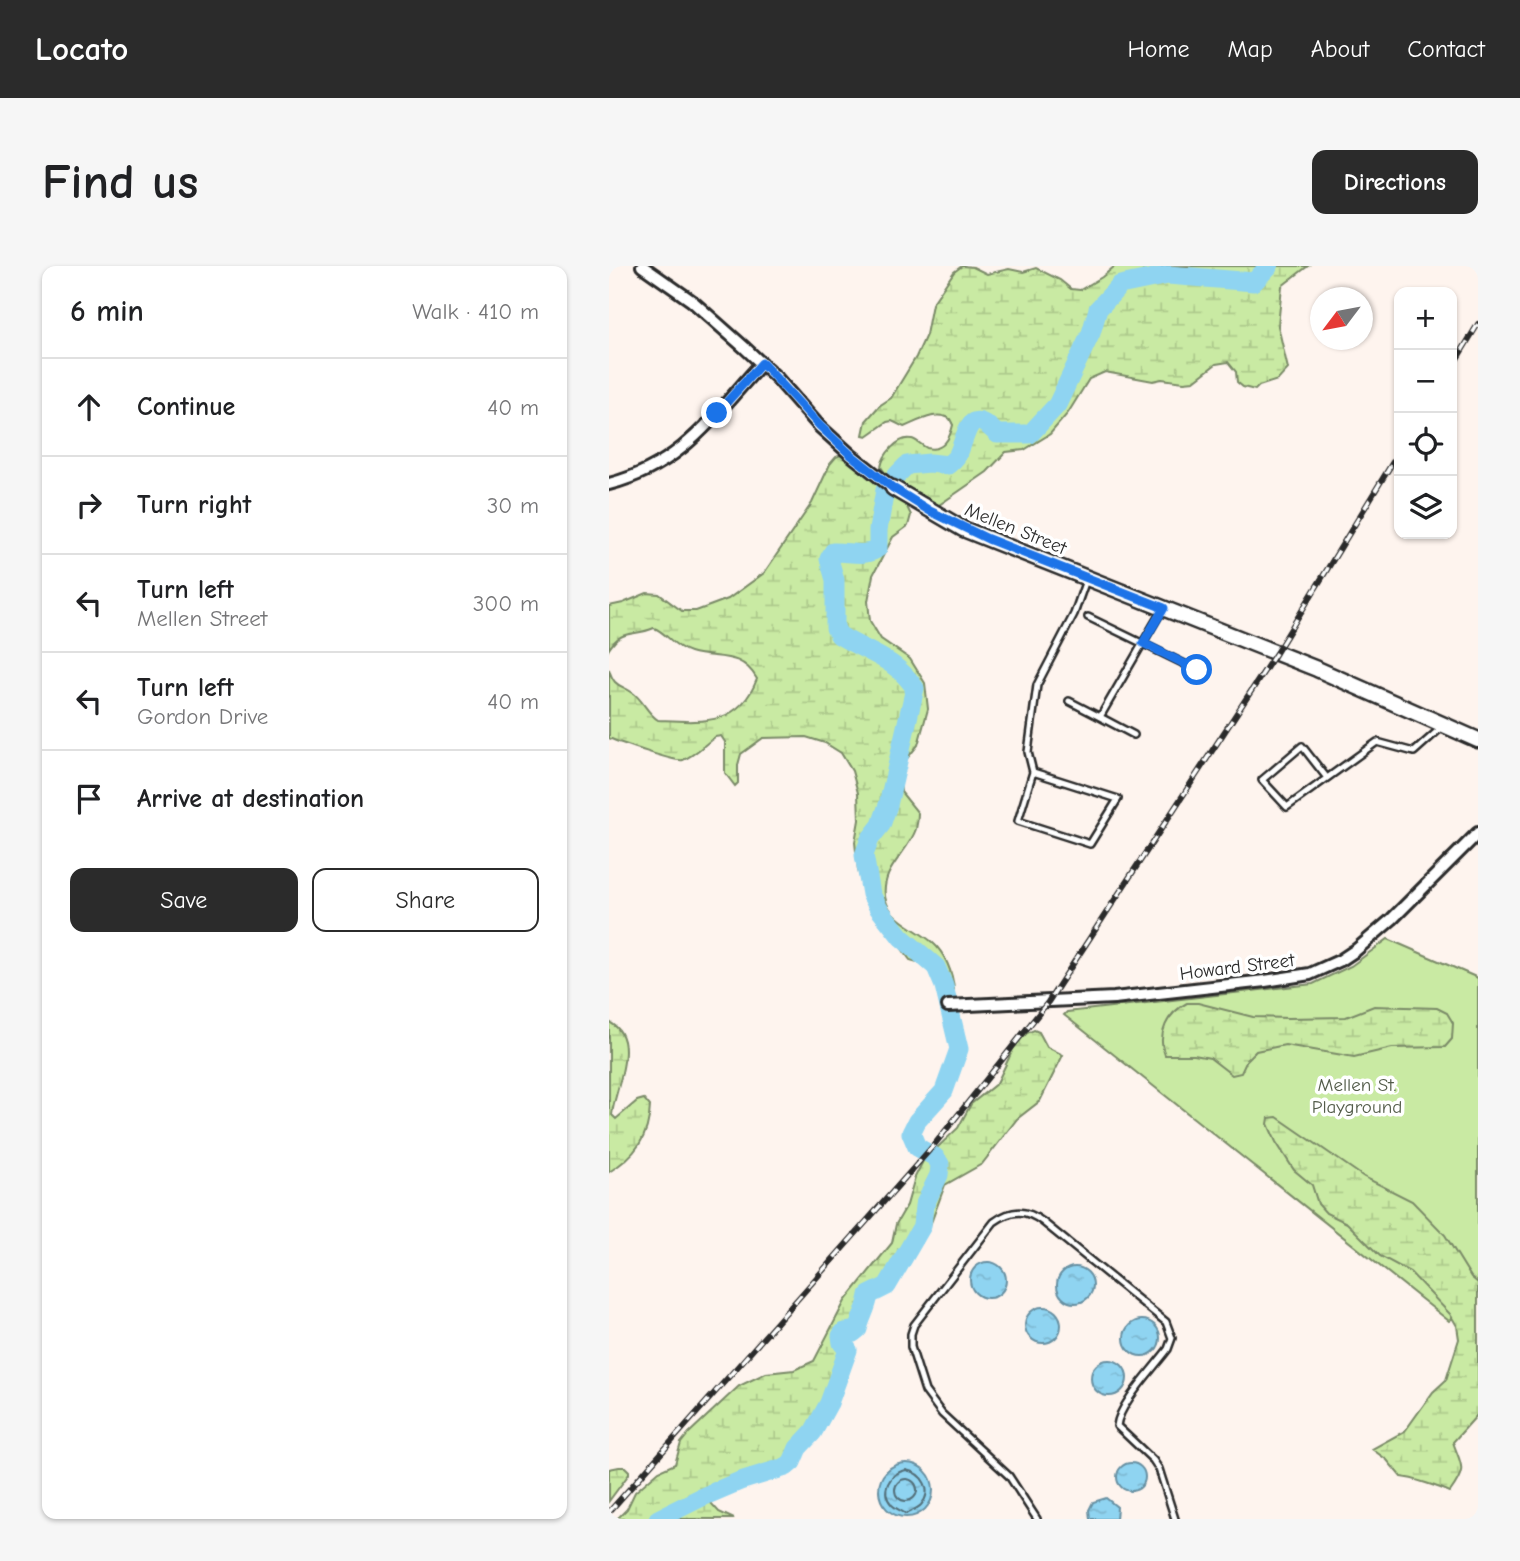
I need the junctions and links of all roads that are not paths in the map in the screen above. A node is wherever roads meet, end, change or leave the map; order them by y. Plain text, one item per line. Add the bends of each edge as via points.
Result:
1 (642, 266) edge
2 (762, 363) junction
3 (609, 484) edge
4 (889, 485) joint
5 (1087, 577) junction
6 (1164, 608) junction
7 (1088, 617) dead end
8 (1143, 643) junction
9 (1197, 670) dead end
10 (1069, 701) dead end
11 (1100, 716) junction
12 (1444, 724) junction
13 (1134, 735) dead end
14 (1478, 740) edge
15 (1033, 772) junction
16 (1327, 778) junction
17 (1478, 834) edge
18 (948, 1006) dead end
19 (1037, 1519) edge
20 (1175, 1519) edge

1 - 2 street, Mellen Street via 692,301
2 - 3 street via 694,439 664,462
2 - 4 street, Mellen Street via 820,426
4 - 5 street, Mellen Street via 963,529
5 - 6 street, Mellen Street
5 - 15 lane via 1074,614 1037,685 1028,752
6 - 8 lane
6 - 12 street, Mellen Street
7 - 8 lane
8 - 9 lane
8 - 11 lane
10 - 11 lane
11 - 13 lane
12 - 14 street, Mellen Street
12 - 16 lane via 1414,751 1377,742
15 - 15 lane via 1118,799 1090,844 1018,821
16 - 16 lane via 1287,807 1262,780 1302,746
17 - 18 street, Howard Street via 1356,950 1310,974 1114,998
19 - 20 lane via 1009,1476 941,1414 925,1391 911,1347 915,1325 995,1222 1004,1215 1026,1212 1117,1280 1170,1329 1168,1349 1125,1406 1118,1426 1159,1469

